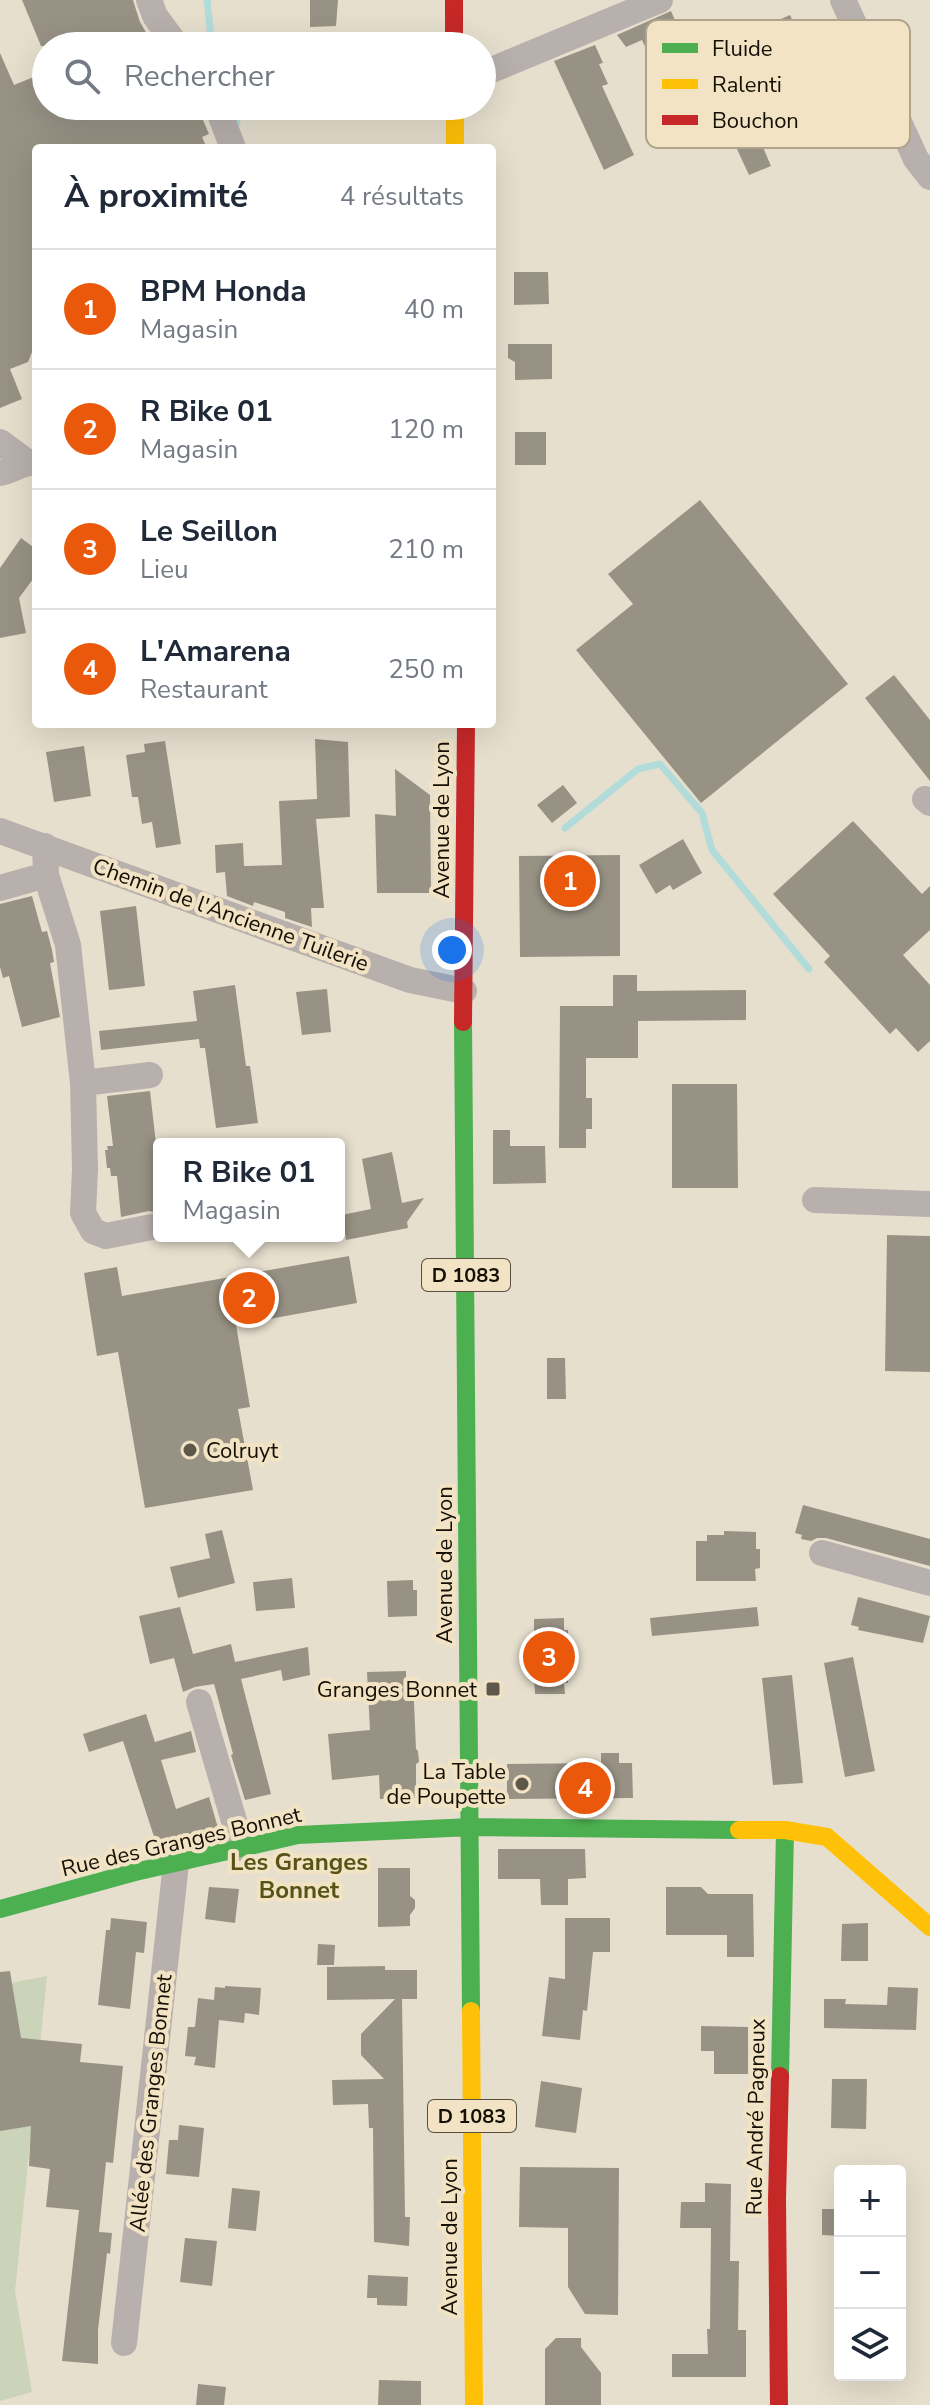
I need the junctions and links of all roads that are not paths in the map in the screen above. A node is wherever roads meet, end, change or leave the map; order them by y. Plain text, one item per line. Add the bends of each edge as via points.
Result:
1 (149, 0) edge
2 (454, 0) edge
3 (660, 0) edge
4 (843, 0) edge
5 (852, 20) edge
6 (167, 32) edge
7 (454, 32) edge
8 (496, 68) edge
9 (222, 120) edge
10 (455, 120) edge
11 (231, 144) edge
12 (455, 144) edge
13 (910, 146) edge
14 (930, 177) edge
15 (0, 442) edge
16 (32, 462) edge
17 (0, 473) edge
18 (466, 728) edge
19 (0, 831) edge
20 (45, 846) junction
21 (46, 875) junction
22 (0, 888) edge
23 (464, 991) junction
24 (150, 1075) dead end
25 (83, 1083) junction
26 (815, 1200) dead end
27 (930, 1204) edge
28 (152, 1227) dead end
29 (822, 1553) dead end
30 (930, 1583) edge
31 (199, 1702) dead end
32 (471, 1827) junction
33 (785, 1830) junction
34 (242, 1848) junction
35 (176, 1863) junction
36 (0, 1909) edge
37 (930, 1927) edge
38 (124, 2343) dead end
39 (474, 2405) edge
40 (779, 2405) edge

1 - 6 street
2 - 7 main road
3 - 8 street
4 - 5 street
9 - 11 street
10 - 12 main road
13 - 14 street
15 - 16 street
16 - 17 street
18 - 23 main road, Avenue de Lyon / D 1083
19 - 20 street, Chemin de l'Ancienne Tuilerie
20 - 21 street
20 - 23 street, Chemin de l'Ancienne Tuilerie via 410,980
21 - 22 street
21 - 25 street via 68,945
23 - 32 main road, Avenue de Lyon / D 1083
24 - 25 street
25 - 28 street via 83,1213 93,1231 106,1236
26 - 27 street
29 - 30 street
31 - 34 street
32 - 33 main road, Rue des Granges Bonnet
32 - 34 main road, Rue des Granges Bonnet via 298,1835
32 - 39 main road, Avenue de Lyon / D 1083
33 - 37 main road, Rue des Granges Bonnet via 827,1837
33 - 40 main road, Rue André Pagneux via 777,2199
34 - 35 main road, Rue des Granges Bonnet
35 - 36 main road, Rue des Granges Bonnet
35 - 38 street, Allée des Granges Bonnet

